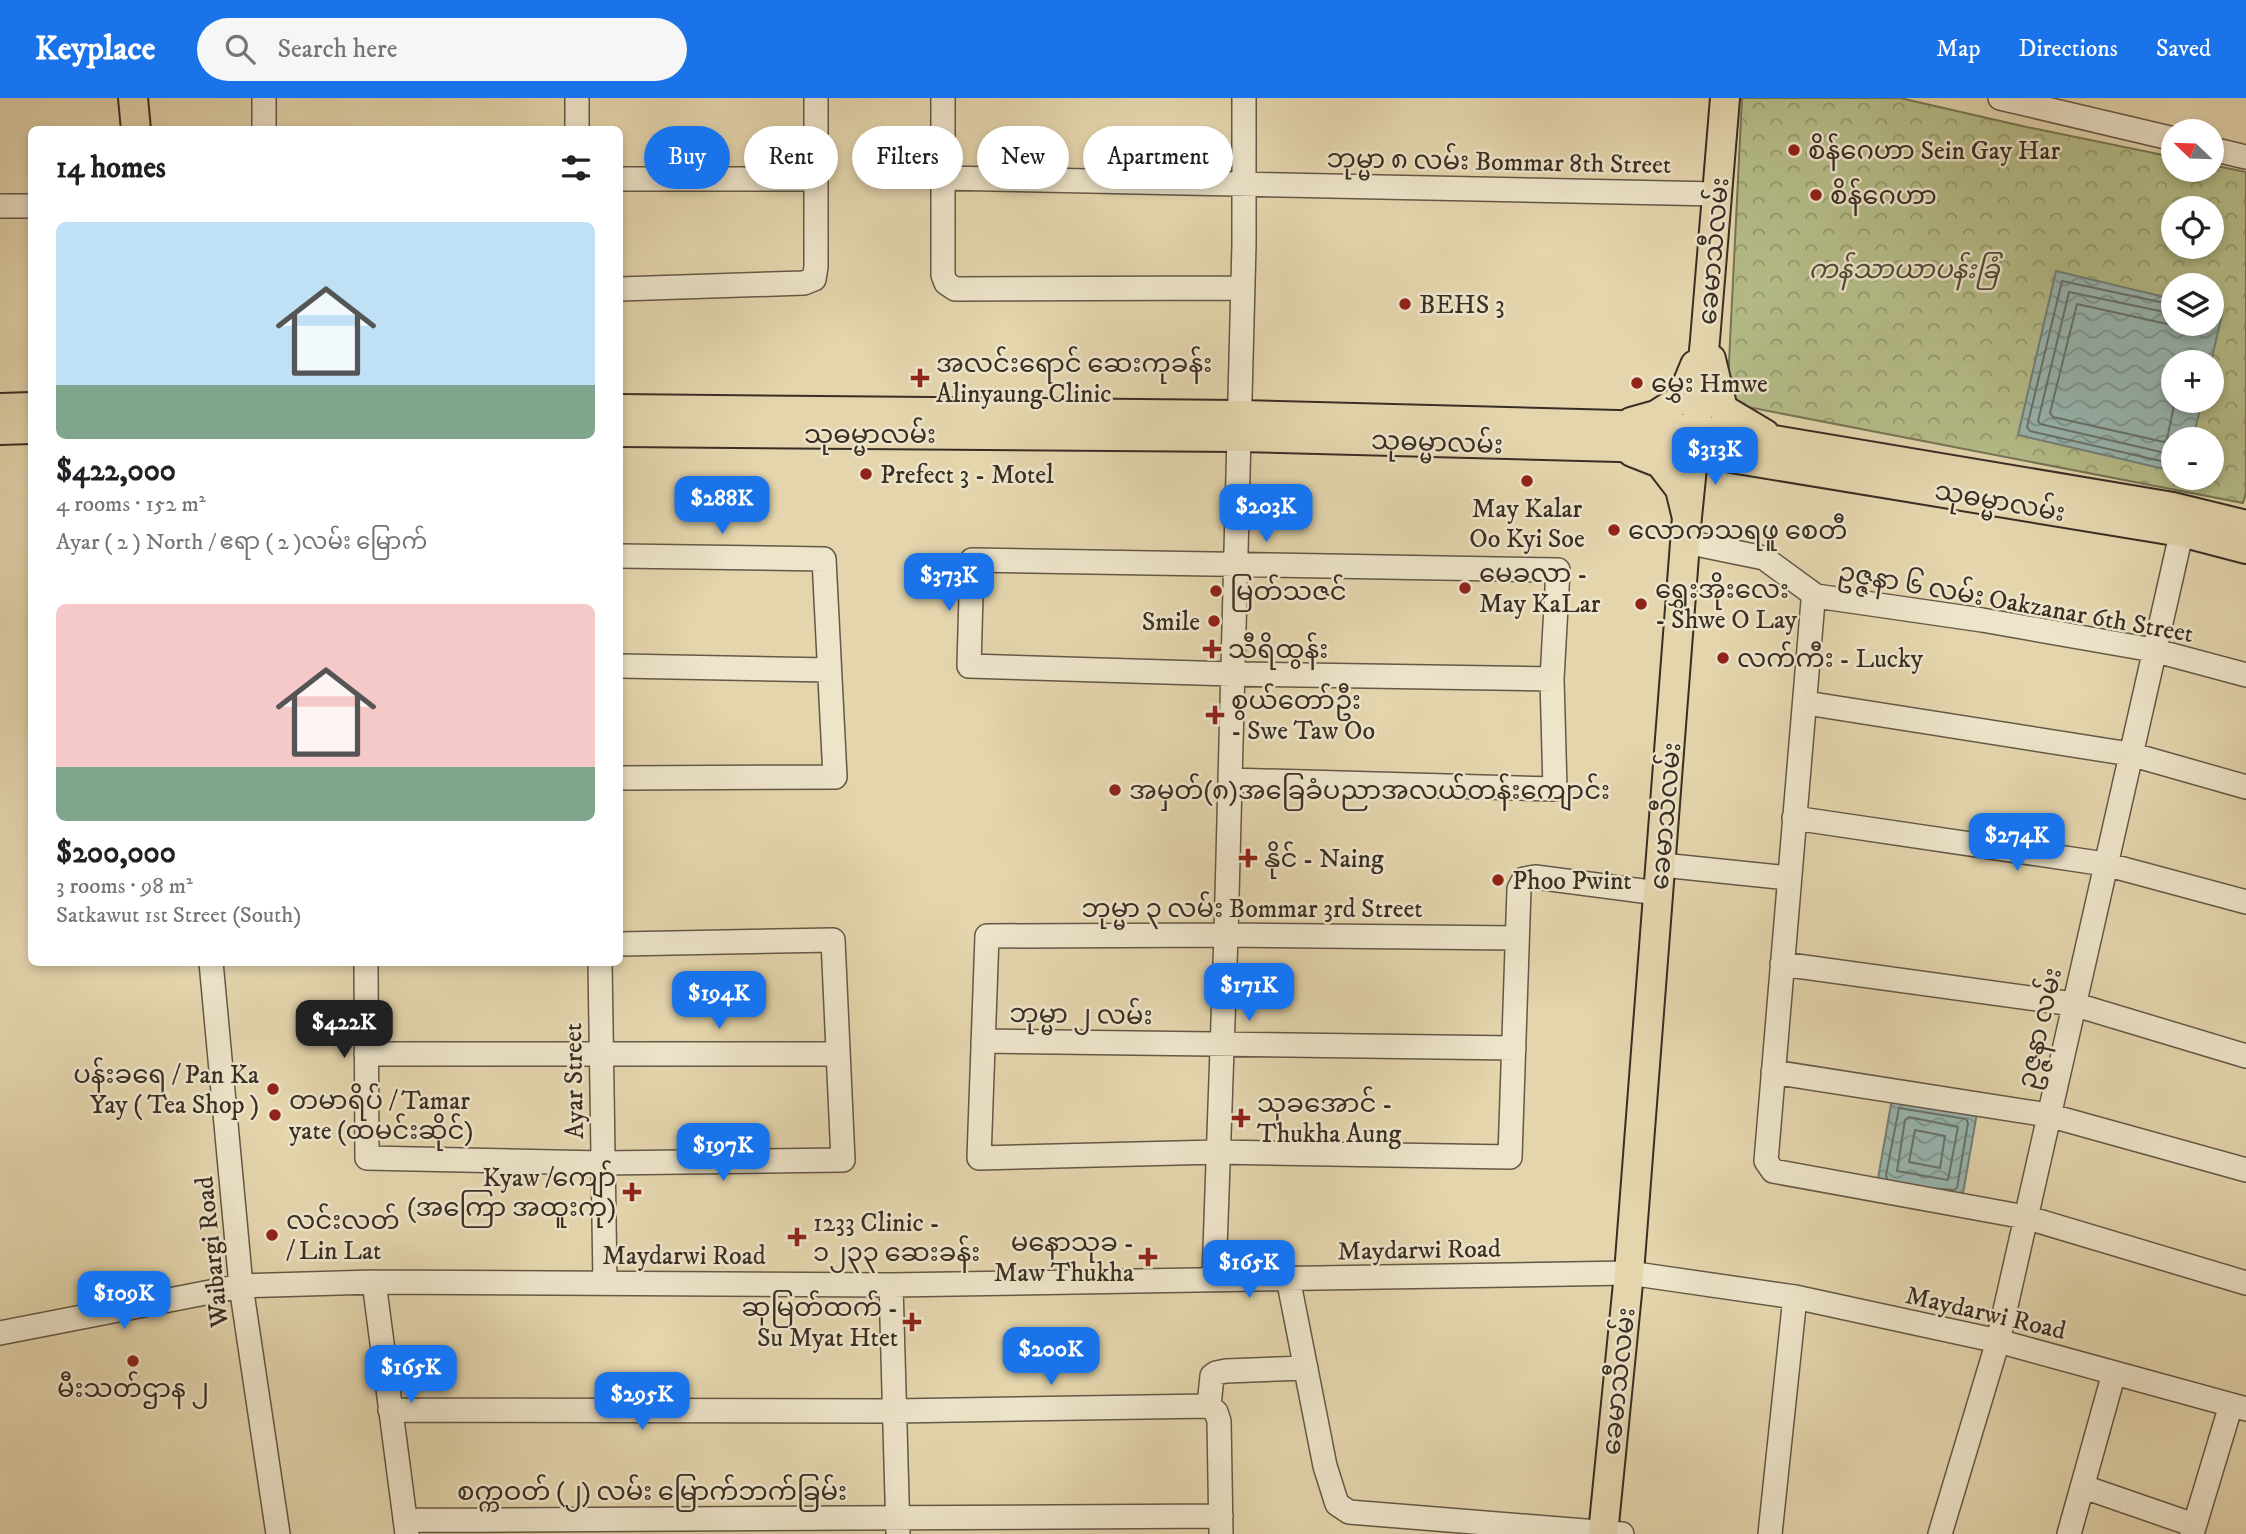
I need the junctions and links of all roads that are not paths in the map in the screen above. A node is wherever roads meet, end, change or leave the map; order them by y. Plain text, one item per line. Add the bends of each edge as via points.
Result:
1 (133, 98) edge
2 (264, 98) edge
3 (577, 98) edge
4 (816, 98) edge
5 (943, 98) edge
6 (1244, 98) edge
7 (1725, 98) edge
8 (2000, 98) edge
9 (136, 126) edge
10 (264, 126) edge
11 (577, 126) edge
12 (816, 126) edge
13 (943, 126) edge
14 (2161, 136) edge
15 (2224, 152) edge
16 (2246, 157) edge
17 (963, 178) edge
18 (623, 179) edge
19 (744, 179) edge
20 (1242, 183) junction
21 (816, 189) edge
22 (943, 189) edge
23 (1717, 194) junction
24 (0, 206) edge
25 (28, 206) edge
26 (1242, 288) junction
27 (623, 289) edge
28 (1705, 340) junction
29 (28, 407) edge
30 (0, 408) edge
31 (623, 409) edge
32 (1239, 426) junction
33 (28, 429) edge
34 (0, 430) edge
35 (623, 432) edge
36 (1619, 436) junction
37 (1696, 441) junction
38 (1773, 451) junction
39 (2184, 521) junction
40 (2246, 525) edge
41 (1687, 529) junction
42 (2246, 549) edge
43 (623, 556) edge
44 (1235, 566) junction
45 (1816, 596) junction
46 (2153, 650) junction
47 (623, 666) edge
48 (830, 670) junction
49 (1233, 674) junction
50 (2246, 675) edge
51 (1552, 679) junction
52 (1806, 703) junction
53 (2130, 754) junction
54 (623, 778) edge
55 (1230, 780) junction
56 (2246, 787) edge
57 (1794, 818) junction
58 (2105, 864) junction
59 (1662, 865) junction
60 (1788, 878) junction
61 (1658, 893) junction
62 (2246, 902) edge
63 (1226, 935) junction
64 (1517, 938) junction
65 (623, 944) edge
66 (1782, 964) junction
67 (211, 966) edge
68 (366, 966) edge
69 (600, 966) edge
70 (2073, 1004) junction
71 (983, 1041) junction
72 (1221, 1045) junction
73 (1514, 1048) junction
74 (601, 1052) junction
75 (366, 1054) junction
76 (837, 1054) junction
77 (2246, 1056) edge
78 (1773, 1072) junction
79 (2048, 1115) junction
80 (1217, 1152) junction
81 (602, 1163) junction
82 (2246, 1170) edge
83 (2025, 1217) junction
84 (1629, 1273) junction
85 (1214, 1279) junction
86 (1287, 1279) junction
87 (374, 1282) junction
88 (605, 1283) junction
89 (2246, 1283) edge
90 (891, 1285) junction
91 (241, 1286) junction
92 (1795, 1297) junction
93 (0, 1333) edge
94 (1998, 1341) junction
95 (1306, 1368) junction
96 (2114, 1373) junction
97 (1209, 1406) junction
98 (2239, 1407) edge
99 (390, 1410) junction
100 (894, 1410) junction
101 (2084, 1487) junction
102 (898, 1525) edge
103 (1221, 1525) edge
104 (406, 1527) edge
105 (2193, 1529) edge
106 (1609, 1533) edge
107 (278, 1534) edge
108 (1770, 1534) edge
109 (1940, 1534) edge
110 (2069, 1534) edge

1 - 9 main road
2 - 10 street
3 - 11 street
4 - 12 street
5 - 13 street
6 - 20 street
7 - 23 main road, ခေမာသီလမ်း
8 - 14 street
15 - 16 street
17 - 20 street, ဘုမ္မာ ၈ လမ်း Bommar 8th Street
18 - 19 street
20 - 23 street, ဘုမ္မာ ၈ လမ်း Bommar 8th Street
20 - 26 street
21 - 27 street via 814,279
22 - 26 street via 943,275 955,289
23 - 28 main road, ခေမာသီလမ်း
24 - 25 street
26 - 32 street
28 - 36 main road via 1681,399
28 - 37 main road, ခေမာသီလမ်း
28 - 38 main road via 1723,409
29 - 30 main road
31 - 32 main road, သုဓမ္မာလမ်း
32 - 35 main road, သုဓမ္မာလမ်း
32 - 36 main road, သုဓမ္မာလမ်း
32 - 44 street
33 - 34 main road
36 - 37 main road, သုဓမ္မာလမ်း
36 - 41 main road via 1660,463 1681,489
37 - 38 main road, သုဓမ္မာလမ်း
37 - 41 main road, ခေမာသီလမ်း
38 - 39 main road, သုဓမ္မာလမ်း
38 - 41 main road via 1704,483
39 - 40 main road, သုဓမ္မာလမ်း
39 - 42 main road, သုဓမ္မာလမ်း
39 - 46 street, ဥဇ္ဇနာ လမ်း
41 - 45 street via 1764,558
41 - 59 main road, ခေမာသီလမ်း
43 - 48 street via 824,559
44 - 49 street
44 - 49 street via 972,560 969,666
44 - 51 street via 1558,570
45 - 46 street, ဥဇ္ဇနာ ၆ လမ်း Oakzanar 6th Street
45 - 52 street
46 - 50 street, ဥဇ္ဇနာ ၆ လမ်း Oakzanar 6th Street
46 - 53 street, ဥဇ္ဇနာ လမ်း
47 - 48 street
48 - 54 street via 835,777
49 - 51 street
49 - 55 street
51 - 55 street via 1555,789
52 - 53 street
52 - 57 street
53 - 56 street
53 - 58 street, ဥဇ္ဇနာ လမ်း
55 - 63 street
57 - 58 street
57 - 60 street
58 - 62 street
58 - 70 street, ဥဇ္ဇနာ လမ်း
59 - 60 street
59 - 61 main road, ခေမာသီလမ်း
60 - 66 street
61 - 64 street via 1535,877 1524,880 1519,889
61 - 84 main road, ခေမာသီလမ်း
63 - 64 street, ဘုမ္မာ ၃ လမ်း Bommar 3rd Street
63 - 71 street, ဘုမ္မာ ၃ လမ်း Bommar 3rd Street via 987,936
63 - 72 street
64 - 73 street
65 - 76 street via 833,940
66 - 70 street
66 - 78 street
67 - 91 street, Waibargi Road
68 - 75 street
69 - 74 street, Ayar Street
70 - 77 street
70 - 79 street, ဥဇ္ဇနာ လမ်း
71 - 72 street, ဘုမ္မာ ၂ လမ်း
71 - 80 street via 979,1158
72 - 73 street, ဘုမ္မာ ၂ လမ်း
72 - 80 street
73 - 80 street via 1510,1157
74 - 75 street
74 - 76 street
74 - 81 street, Ayar Street
75 - 81 street via 367,1158
76 - 81 street via 843,1160
78 - 79 street
78 - 83 street via 1766,1161 1773,1171
79 - 82 street
79 - 83 street, ဥဇ္ဇနာ လမ်း
80 - 85 street
81 - 88 street, Ayar Street
83 - 89 street
83 - 94 street, ဥဇ္ဇနာ လမ်း
84 - 86 street, Maydarwi Road
84 - 92 street, Maydarwi Road
84 - 106 main road, ခေမာသီလမ်း
85 - 86 street, Maydarwi Road
85 - 90 street, Maydarwi Road
86 - 95 street
87 - 88 street, Maydarwi Road
87 - 91 street, Maydarwi Road
87 - 99 street
88 - 90 street, Maydarwi Road
90 - 100 street
91 - 93 street, Maydarwi Road
91 - 107 street, Waibargi Road
92 - 94 street, Maydarwi Road
92 - 108 street
94 - 96 street, Maydarwi Road
94 - 109 street, ဥဇ္ဇနာ လမ်း
95 - 97 street via 1216,1373
95 - 106 street via 1325,1466 1337,1504 1349,1512
96 - 98 street, Maydarwi Road
96 - 101 street
97 - 100 street
97 - 103 street via 1219,1421
98 - 105 street
99 - 100 street
99 - 104 street
100 - 102 street
101 - 105 street
101 - 110 street
102 - 103 street, စက္ကဝတ် (၂) လမ်း မြောက်ဘက်ခြမ်း
102 - 104 street, စက္ကဝတ် (၂) လမ်း မြောက်ဘက်ခြမ်း via 621,1521

